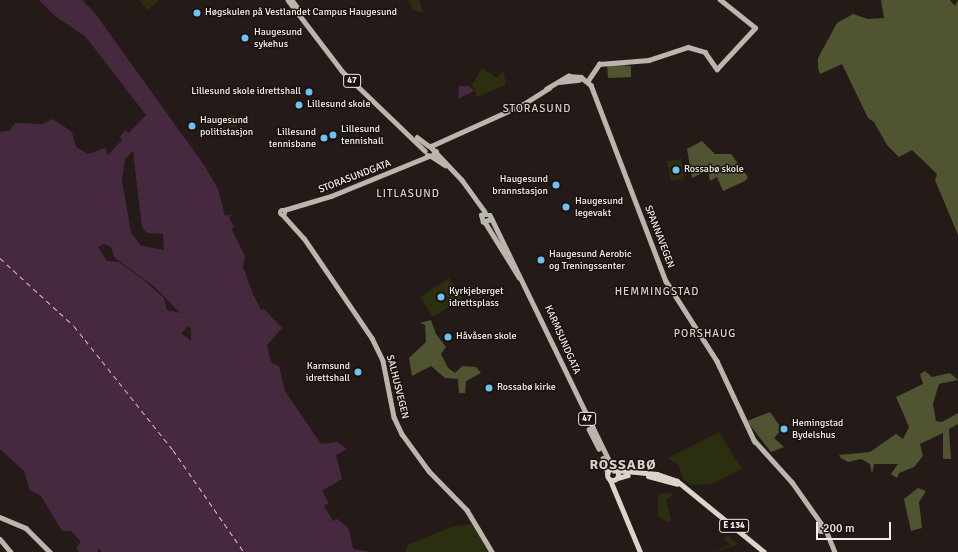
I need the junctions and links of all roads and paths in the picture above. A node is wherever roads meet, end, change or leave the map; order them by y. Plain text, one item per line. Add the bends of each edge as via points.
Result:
1 (288, 0) edge
2 (292, 0) edge
3 (720, 0) edge
4 (588, 82) junction
5 (444, 139) junction
6 (430, 146) junction
7 (436, 150) junction
8 (428, 154) junction
9 (284, 213) joint
10 (483, 213) junction
11 (488, 221) junction
12 (615, 470) junction
13 (608, 472) junction
14 (617, 478) junction
15 (610, 480) junction
16 (703, 500) junction
17 (0, 517) edge
18 (0, 539) edge
19 (11, 552) edge
20 (50, 552) edge
21 (492, 552) edge
22 (641, 552) edge
23 (764, 552) edge
24 (835, 552) edge

1 - 8 main road, 47 via 342,71
2 - 6 main road, 47 via 345,72
3 - 4 main road via 755,27 750,37 717,69 705,52 694,47 649,60 600,64
4 - 5 main road via 564,76 529,102
4 - 24 main road, SPANNAVEGEN via 596,96 666,281 724,376 756,442 792,482 816,517
5 - 6 main road
5 - 7 main road
6 - 7 main road, 47
6 - 8 main road
7 - 8 main road
7 - 10 main road, 47
8 - 9 main road, STORASUNDGATA
8 - 10 main road, 47 via 460,182
9 - 21 main road, SALHUSVEGEN via 372,338 383,361 398,426 429,471 467,510
10 - 11 main road, 47
10 - 11 main road, 47
11 - 12 main road, KARMSUNDGATA / 47 via 533,299
11 - 13 main road, KARMSUNDGATA / 47 via 534,306
12 - 13 highway, E 134
12 - 14 highway
12 - 16 highway, E 134 via 666,476
13 - 15 highway
14 - 15 highway, E 134
14 - 16 highway, E 134 via 637,475 663,479
14 - 22 highway
15 - 22 highway
16 - 23 highway, E 134
17 - 20 main road via 26,528
18 - 19 main road

